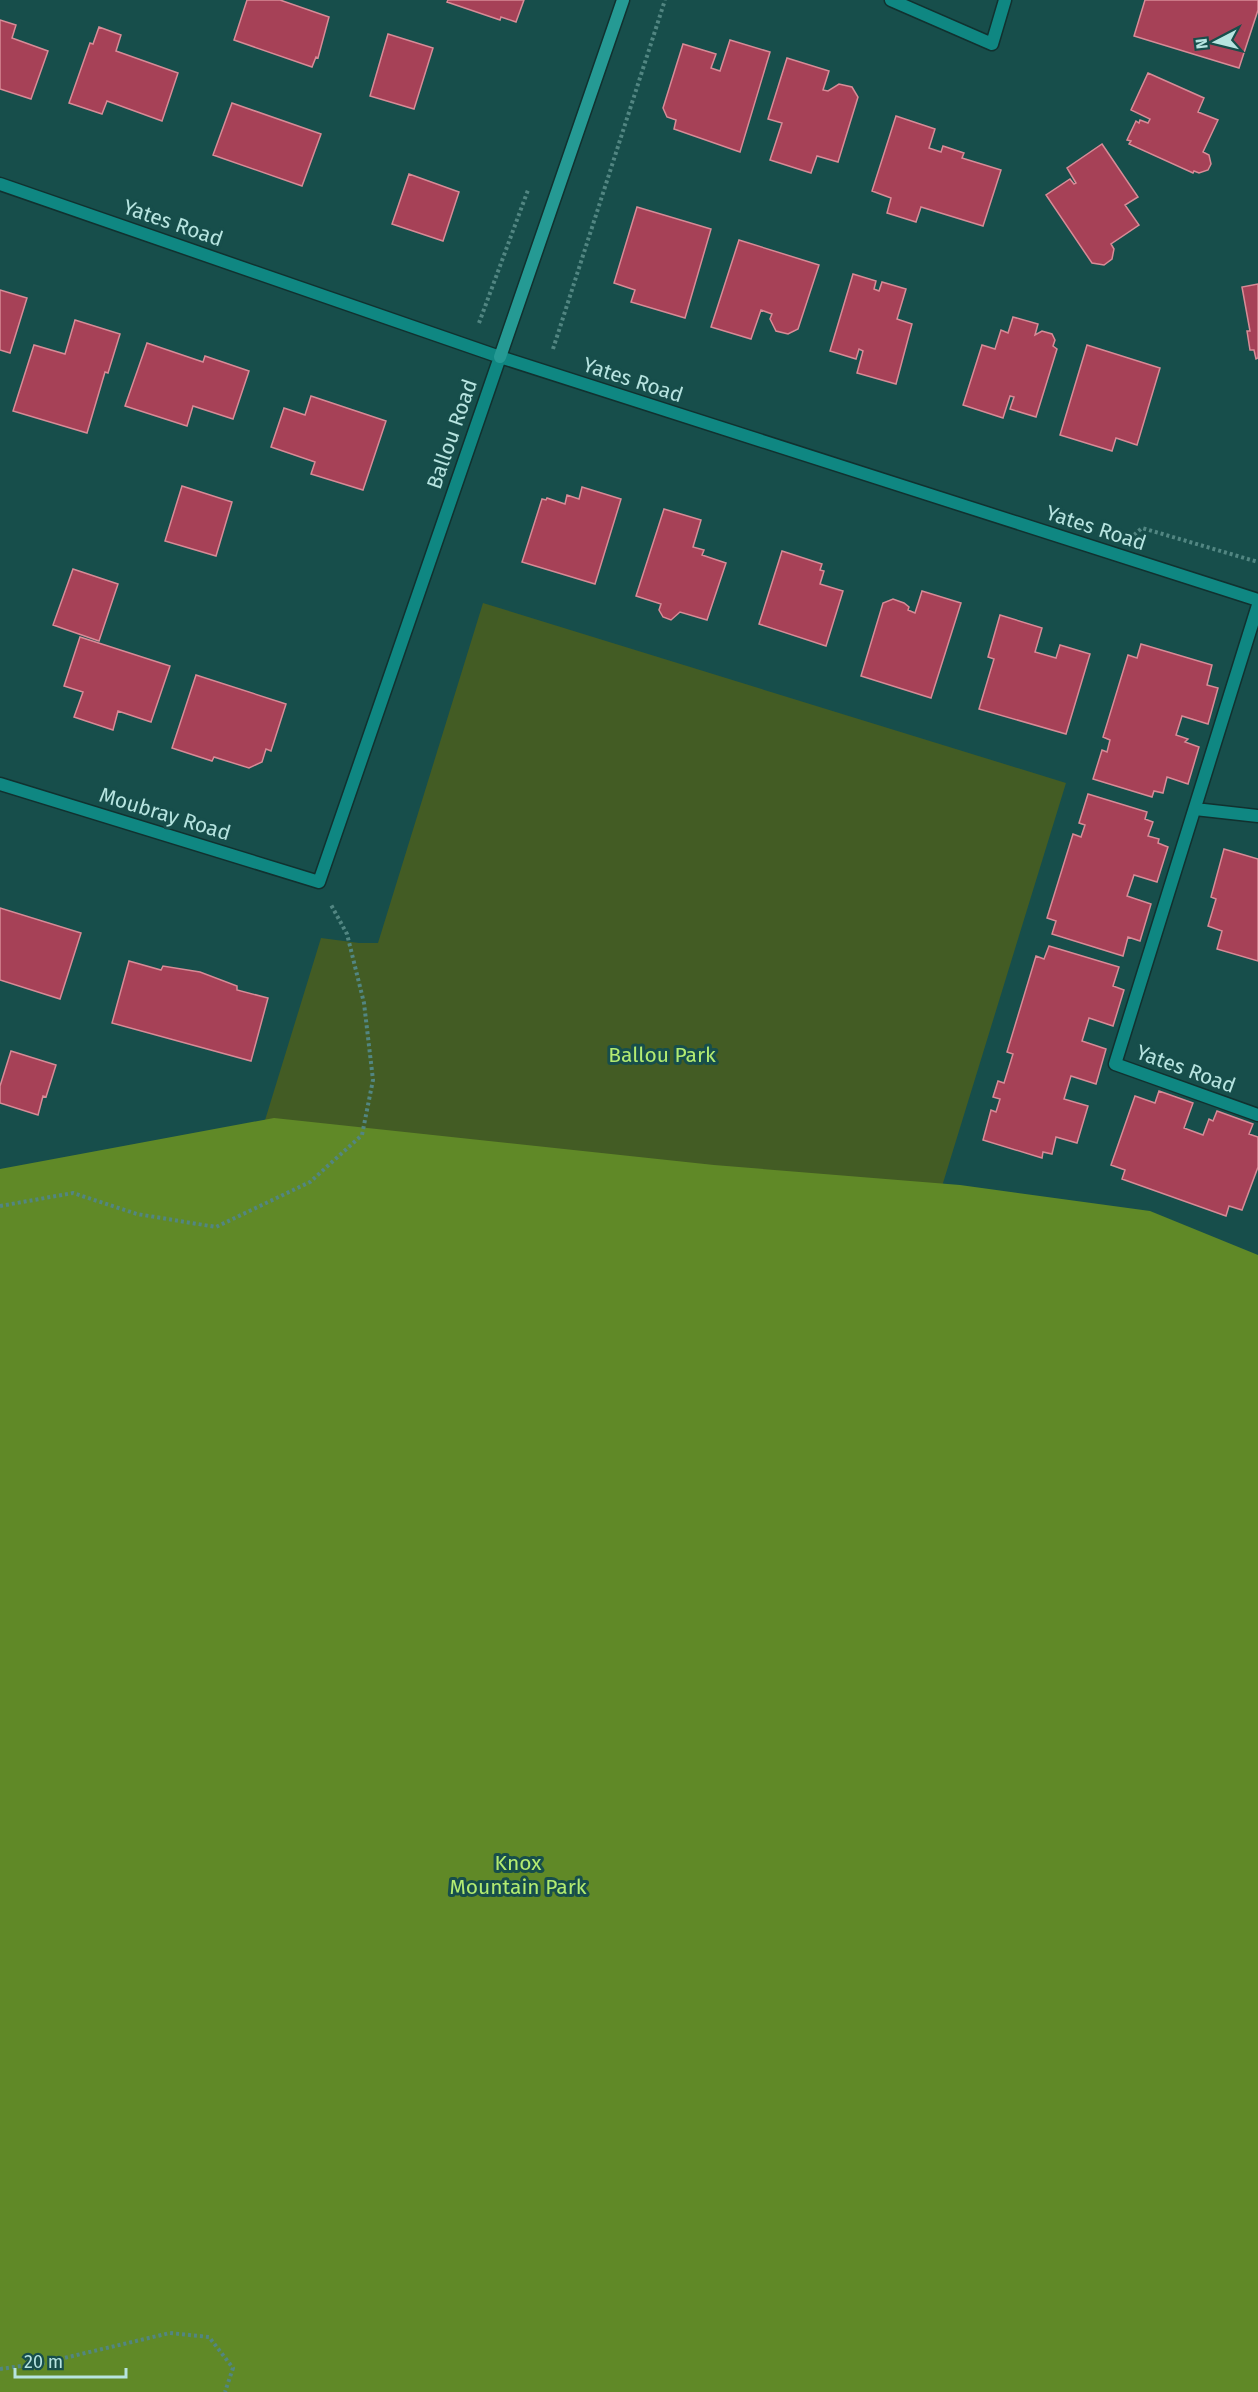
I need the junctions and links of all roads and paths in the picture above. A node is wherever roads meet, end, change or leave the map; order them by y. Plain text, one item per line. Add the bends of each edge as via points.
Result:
1 (623, 0) edge
2 (664, 0) edge
3 (891, 0) edge
4 (1005, 0) edge
5 (0, 184) edge
6 (500, 357) junction
7 (546, 372) junction
8 (1110, 553) junction
9 (1258, 562) edge
10 (1258, 600) edge
11 (1258, 605) edge
12 (0, 784) edge
13 (1195, 809) junction
14 (1258, 816) edge
15 (319, 882) junction
16 (1258, 1115) edge
17 (0, 1206) edge
18 (0, 2369) edge
19 (225, 2392) edge

1 - 6 street, Ballou Road
2 - 7 path
3 - 4 street via 992,44
5 - 6 street, Yates Road
6 - 7 street, Yates Road
6 - 15 street, Ballou Road
7 - 8 street, Yates Road
8 - 9 path via 1142,528
8 - 10 street, Yates Road
11 - 13 street, Yates Road
12 - 15 street, Moubray Road
13 - 14 street
13 - 16 street, Yates Road via 1115,1064
15 - 17 path via 347,934 364,1003 373,1080 362,1135 310,1182 216,1227 137,1214 73,1193
18 - 19 path via 170,2333 209,2337 233,2368

